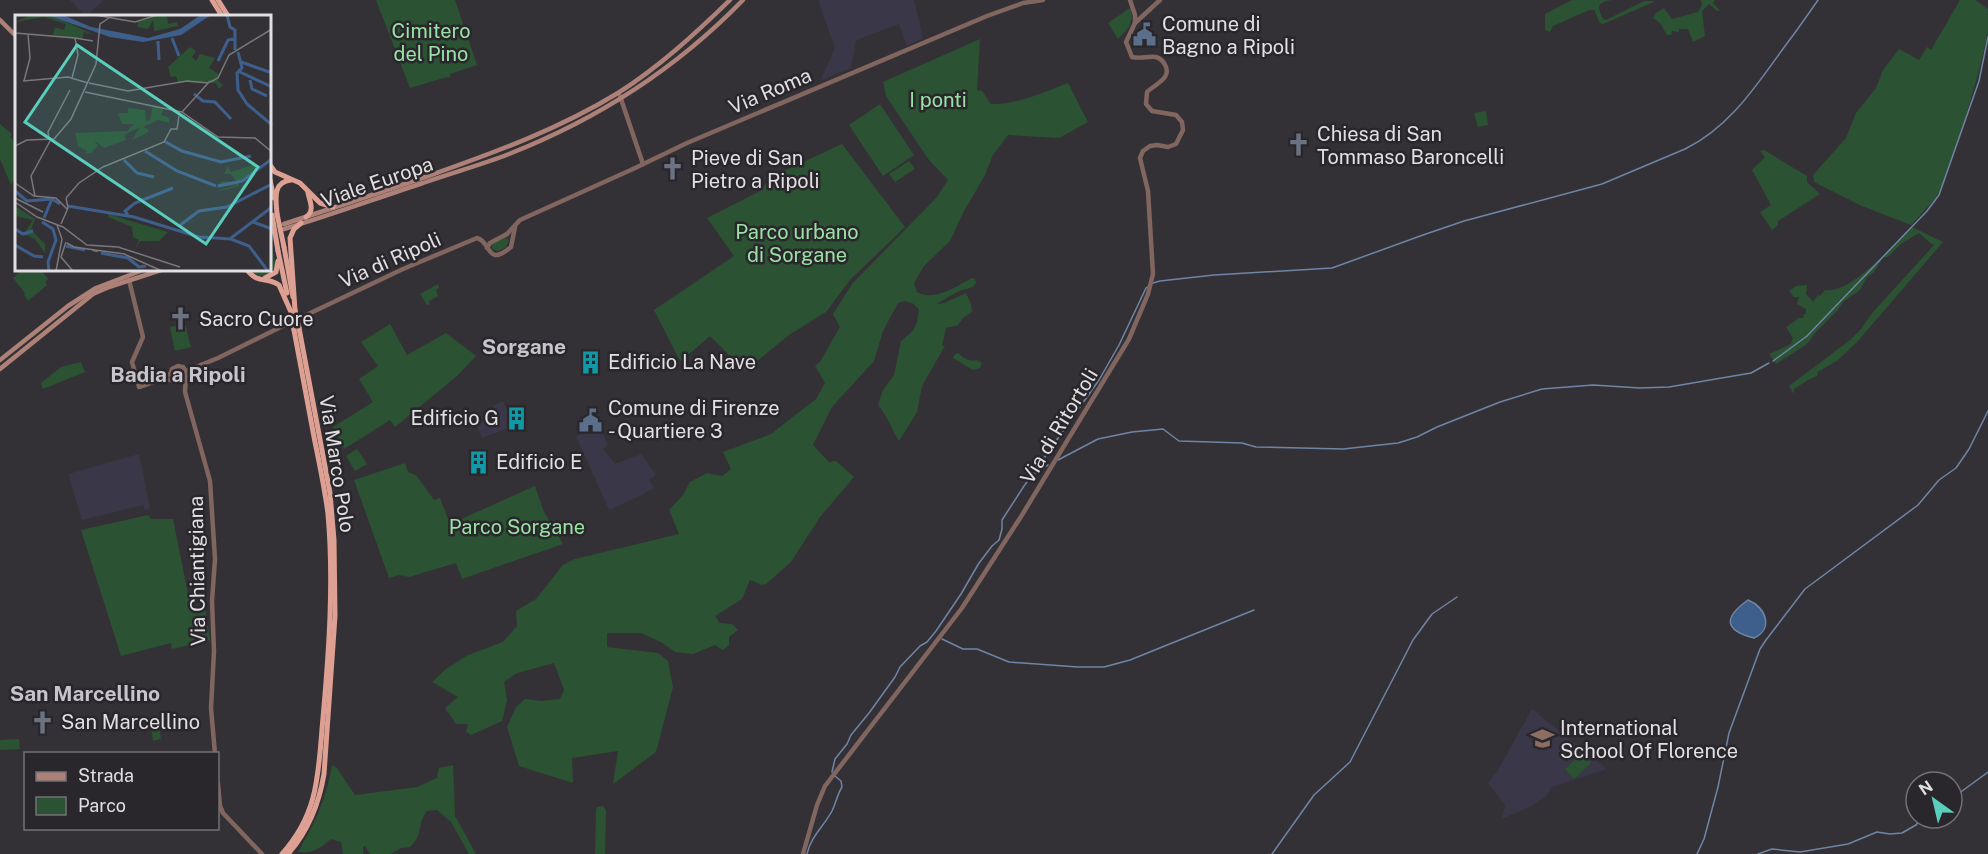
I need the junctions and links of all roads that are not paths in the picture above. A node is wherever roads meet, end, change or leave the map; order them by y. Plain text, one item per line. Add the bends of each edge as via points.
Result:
1 (212, 0) edge
2 (218, 0) edge
3 (730, 0) edge
4 (743, 0) edge
5 (1043, 0) edge
6 (1130, 0) edge
7 (1160, 0) edge
8 (221, 15) edge
9 (227, 15) edge
10 (0, 20) edge
11 (1135, 23) junction
12 (15, 35) edge
13 (619, 92) junction
14 (621, 100) junction
15 (477, 162) junction
16 (643, 165) junction
17 (272, 168) edge
18 (295, 180) junction
19 (307, 192) junction
20 (272, 198) edge
21 (333, 207) junction
22 (272, 211) edge
23 (274, 215) junction
24 (306, 217) junction
25 (301, 223) junction
26 (516, 224) junction
27 (507, 234) junction
28 (512, 240) junction
29 (487, 248) junction
30 (278, 251) junction
31 (148, 272) edge
32 (249, 272) edge
33 (251, 272) edge
34 (128, 275) edge
35 (293, 311) junction
36 (302, 317) dead end
37 (289, 323) dead end
38 (0, 360) edge
39 (0, 369) edge
40 (171, 373) junction
41 (186, 374) junction
42 (162, 379) junction
43 (175, 381) junction
44 (185, 392) junction
45 (324, 733) junction
46 (215, 752) edge
47 (219, 795) edge
48 (262, 854) edge
49 (282, 854) edge
50 (288, 854) edge
51 (802, 854) edge

1 - 8 highway
2 - 9 highway
3 - 13 main road via 668,57
4 - 14 main road via 689,51
5 - 16 street, Via Roma via 979,19 717,129
6 - 11 street
7 - 11 street
10 - 12 main road
11 - 51 street, Via di Ritortoli via 1126,40 1132,57 1156,57 1166,68 1161,83 1147,92 1146,104 1152,111 1176,115 1183,128 1176,144 1150,146 1140,158 1148,190 1153,274 1148,294 1109,373 962,608 822,792
13 - 14 street
13 - 15 main road via 561,125
14 - 15 main road via 552,136 507,155
14 - 16 street
15 - 21 main road, Viale Europa
15 - 25 main road, Viale Europa
16 - 26 street, Via Roma
17 - 18 highway
18 - 19 highway
18 - 23 highway via 284,181 278,187
19 - 21 highway via 320,203
19 - 24 highway via 311,209
20 - 23 highway, Via Marco Polo
21 - 24 main road, Viale Europa
22 - 23 highway, Via Marco Polo
23 - 30 highway, Via Marco Polo, bridge
23 - 35 highway, Via Marco Polo, bridge via 284,247
24 - 25 main road, Viale Europa via 284,226
25 - 35 highway via 291,238
26 - 27 street, Via Roma
26 - 28 street
27 - 28 street
27 - 29 street, Via Roma
28 - 29 street via 510,249 497,255 490,254
29 - 36 street, Via di Ripoli via 477,238
30 - 33 highway via 277,269 272,276 259,278
30 - 35 highway, Via Marco Polo
31 - 34 main road
32 - 35 highway via 258,280 279,285
34 - 38 main road via 76,301
34 - 39 main road via 87,299
34 - 42 street via 143,339 132,362 139,387
35 - 45 highway, Via Marco Polo, bridge via 333,513 336,595
37 - 41 street
40 - 41 street via 178,366
40 - 42 street
40 - 43 street
41 - 43 street via 181,381
41 - 44 street, Via Chiantigiana
42 - 43 street
43 - 44 street, Via Chiantigiana
44 - 46 street, Via Chiantigiana via 211,494 215,559 211,708
45 - 49 highway, Via Marco Polo via 314,798 301,828
45 - 50 highway, Via Marco Polo via 324,774 315,812
47 - 48 street via 223,813

